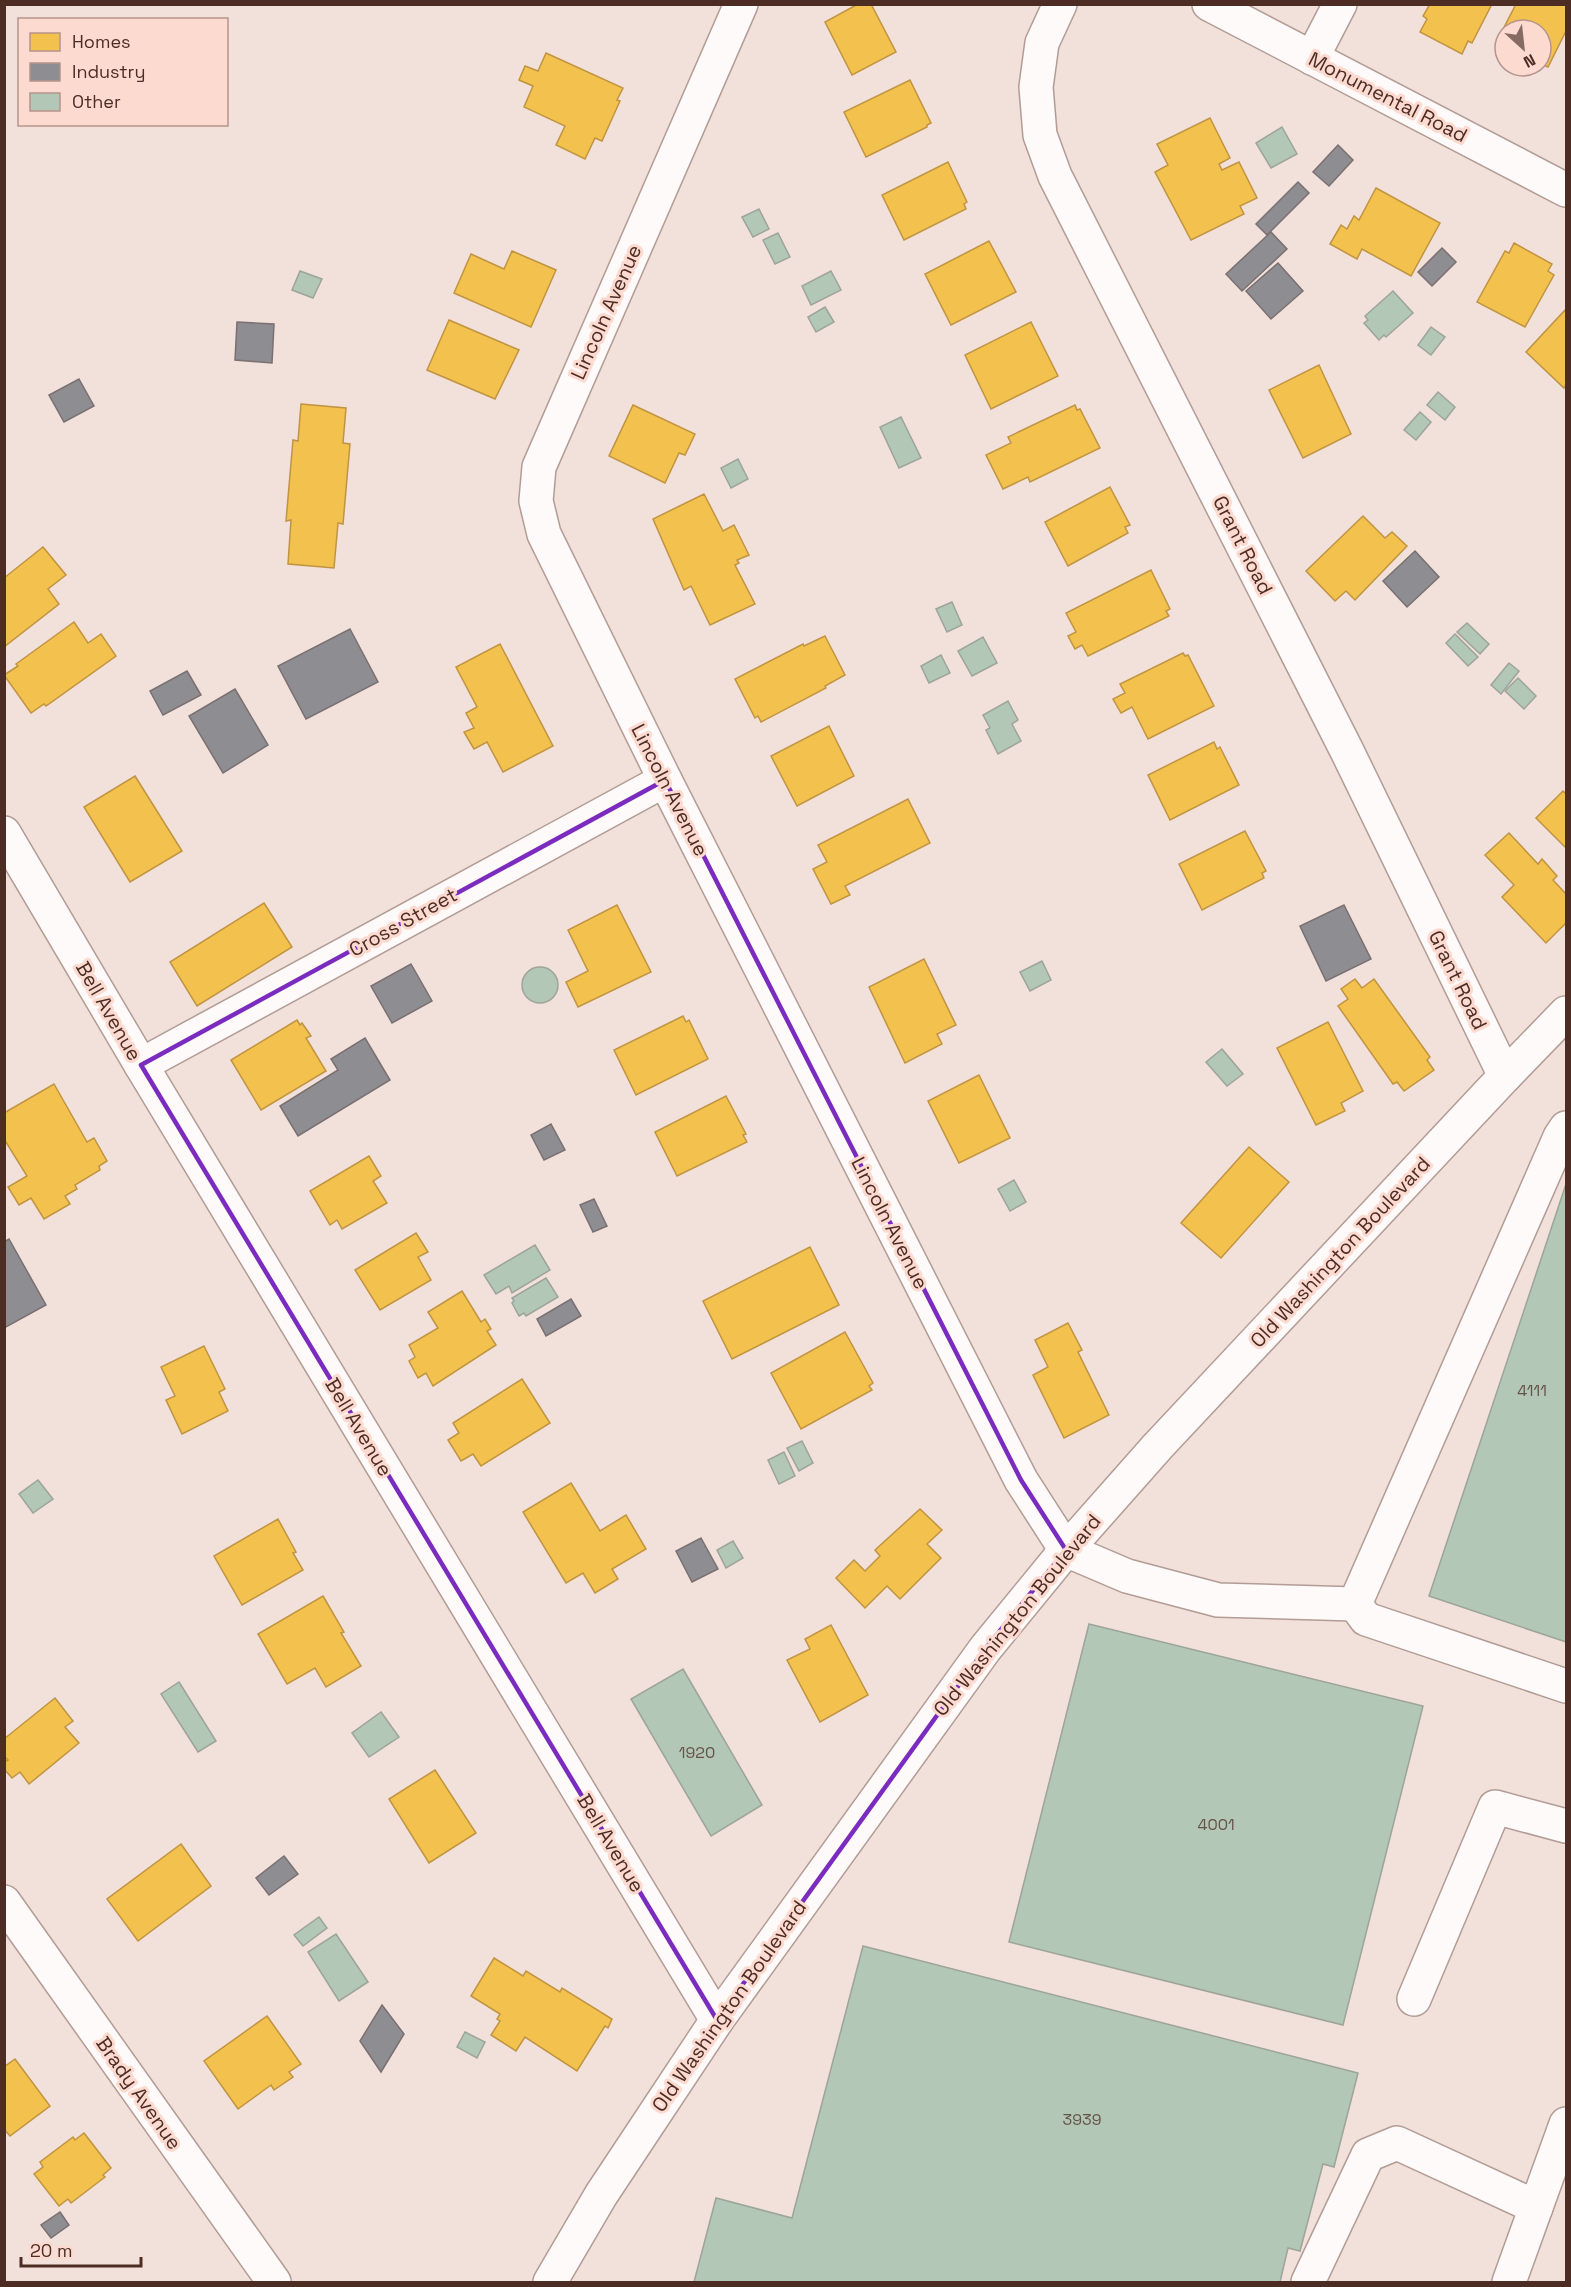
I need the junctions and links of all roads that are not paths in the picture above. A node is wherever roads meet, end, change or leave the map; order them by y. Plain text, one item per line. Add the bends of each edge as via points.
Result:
1 (741, 4) edge
2 (1060, 4) edge
3 (1209, 4) edge
4 (1340, 4) edge
5 (1312, 58) junction
6 (1566, 190) edge
7 (665, 780) junction
8 (4, 833) edge
9 (1566, 1013) edge
10 (141, 1065) junction
11 (1505, 1076) junction
12 (1566, 1128) edge
13 (1066, 1551) junction
14 (1355, 1604) junction
15 (1566, 1686) edge
16 (1566, 1826) edge
17 (4, 1902) edge
18 (1414, 1999) dead end
19 (717, 2020) junction
20 (1566, 2124) edge
21 (1536, 2207) junction
22 (274, 2283) edge
23 (550, 2283) edge
24 (1308, 2283) edge
25 (1509, 2283) edge

1 - 7 street, Lincoln Avenue via 538,467 536,501 544,534
2 - 11 street, Grant Road via 1042,43 1036,87 1040,135 1055,176 1347,751
3 - 5 street, Monumental Road
4 - 5 street
5 - 6 street, Monumental Road
7 - 10 street, Cross Street
7 - 13 street, Lincoln Avenue via 1021,1480
8 - 10 street, Bell Avenue
9 - 11 street, Old Washington Boulevard
10 - 19 street, Bell Avenue
11 - 13 street, Old Washington Boulevard via 1158,1446
12 - 14 street
13 - 14 street via 1127,1576 1218,1600
13 - 19 street, Old Washington Boulevard via 985,1649
14 - 15 street via 1366,1619
16 - 18 street via 1495,1807
17 - 22 street, Brady Avenue
19 - 23 street, Old Washington Boulevard via 601,2195
20 - 21 street
21 - 24 street via 1396,2143 1368,2155
21 - 25 street

